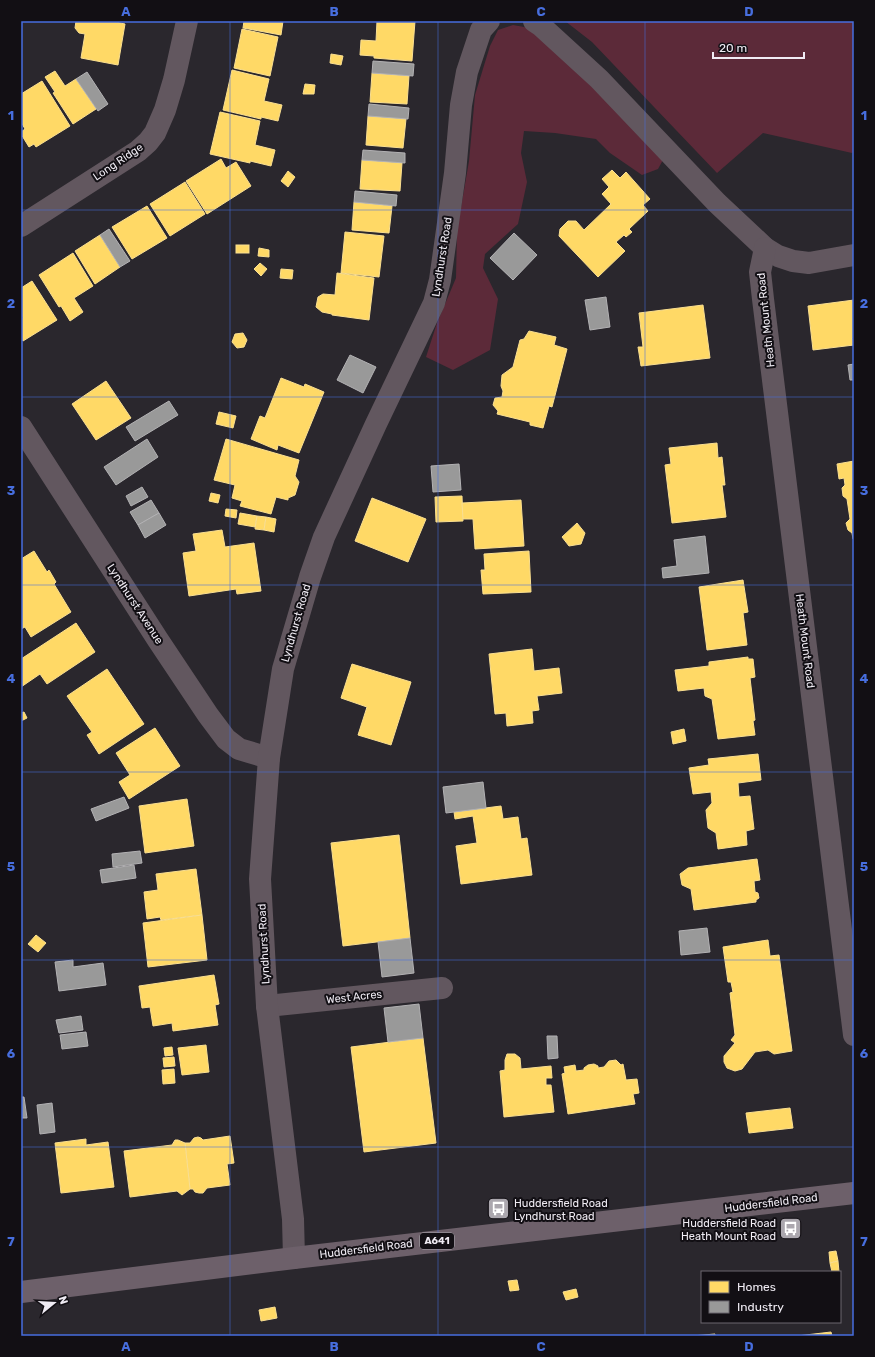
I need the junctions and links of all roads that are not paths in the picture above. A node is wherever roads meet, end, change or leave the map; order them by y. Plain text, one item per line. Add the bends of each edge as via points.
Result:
1 (187, 21) edge
2 (489, 21) edge
3 (534, 21) edge
4 (21, 226) edge
5 (765, 248) junction
6 (854, 255) edge
7 (21, 427) edge
8 (269, 758) junction
9 (442, 988) dead end
10 (267, 1006) junction
11 (854, 1035) edge
12 (854, 1193) edge
13 (294, 1258) junction
14 (21, 1292) edge

1 - 4 street, Long Ridge via 165,110 148,142
2 - 8 street, Lyndhurst Road via 481,30 467,72 440,280 434,303 324,537 283,669
3 - 5 street via 600,78 717,203
5 - 6 street via 778,256 809,263
5 - 11 street, Heath Mount Road via 760,272 761,286
7 - 8 street, Lyndhurst Avenue via 208,715 226,739 239,749
8 - 10 street, Lyndhurst Road via 260,879
9 - 10 street, West Acres
10 - 13 street, Lyndhurst Road via 293,1219
12 - 13 main road, Huddersfield Road / A641
13 - 14 main road, Huddersfield Road / A641

